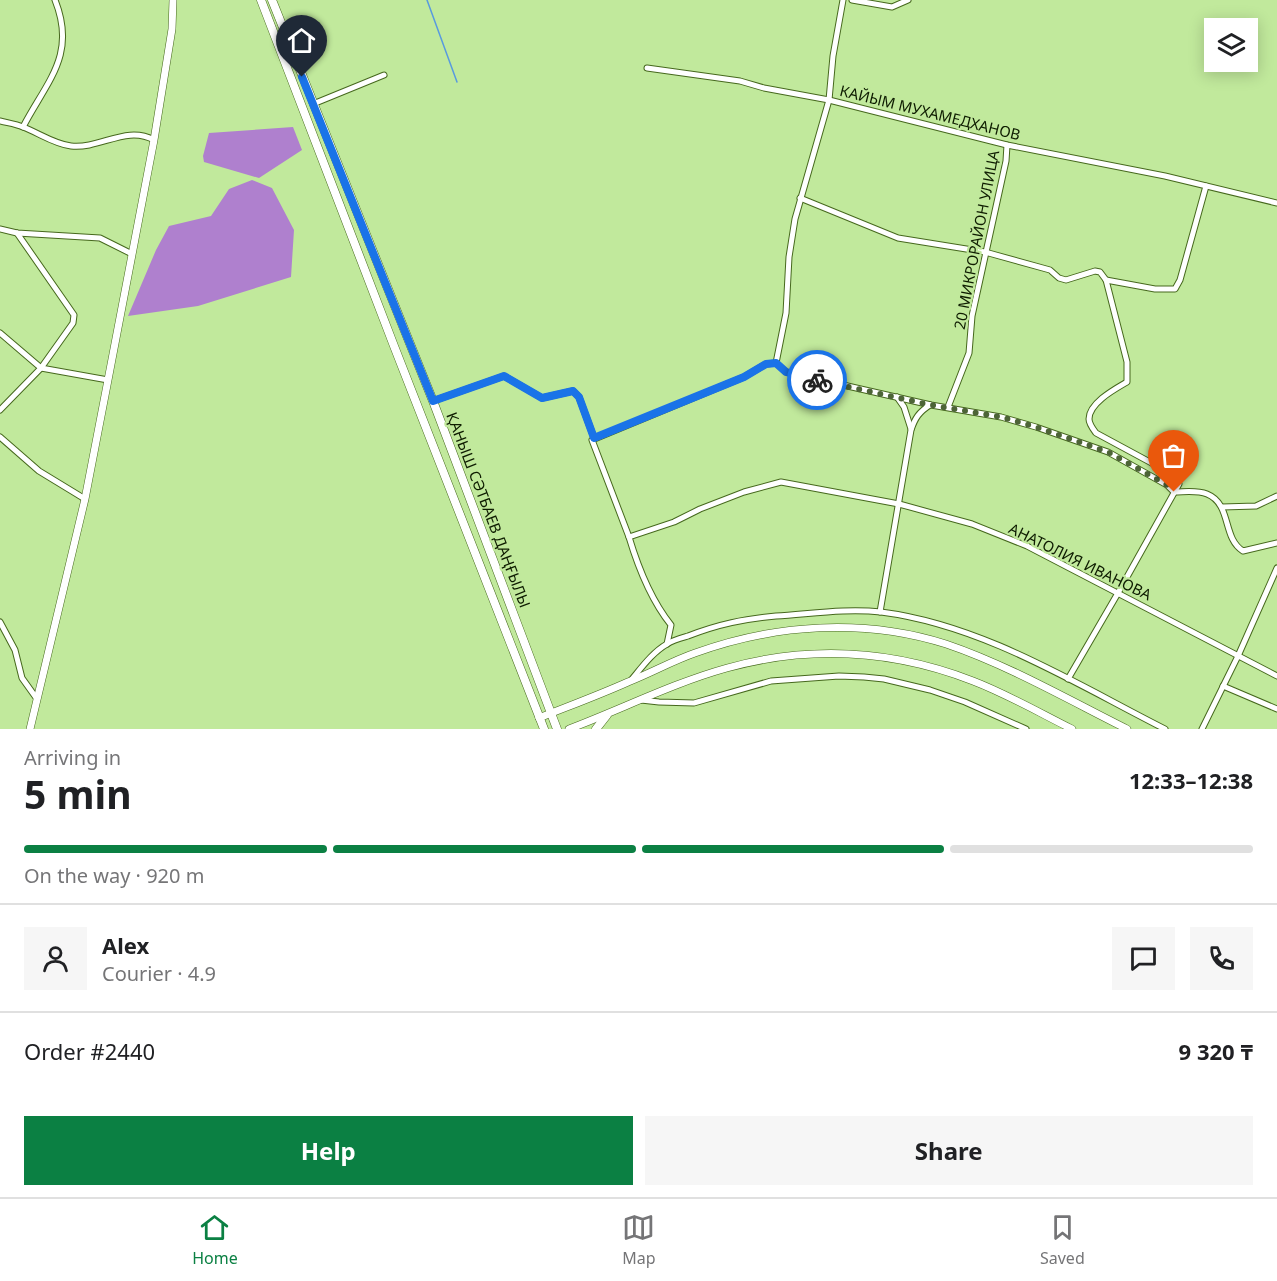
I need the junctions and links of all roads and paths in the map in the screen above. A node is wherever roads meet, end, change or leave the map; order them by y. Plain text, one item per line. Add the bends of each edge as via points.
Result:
1 (55, 0) edge
2 (173, 0) edge
3 (261, 0) edge
4 (272, 0) edge
5 (843, 0) edge
6 (852, 0) edge
7 (908, 0) edge
8 (647, 68) dead end
9 (384, 75) dead end
10 (829, 100) junction
11 (313, 104) junction
12 (0, 121) edge
13 (23, 127) junction
14 (154, 140) junction
15 (1008, 145) junction
16 (1206, 186) junction
17 (800, 198) junction
18 (1277, 203) edge
19 (0, 229) edge
20 (17, 233) junction
21 (985, 252) junction
22 (132, 254) junction
23 (1106, 280) junction
24 (0, 333) edge
25 (776, 363) junction
26 (41, 368) junction
27 (108, 380) junction
28 (897, 397) junction
29 (433, 401) junction
30 (931, 405) junction
31 (948, 407) junction
32 (0, 410) edge
33 (911, 430) junction
34 (0, 437) edge
35 (593, 439) junction
36 (1174, 492) junction
37 (1277, 496) edge
38 (85, 498) junction
39 (899, 504) junction
40 (1222, 507) junction
41 (629, 537) junction
42 (1277, 543) edge
43 (1277, 568) edge
44 (1118, 593) junction
45 (880, 612) junction
46 (0, 622) edge
47 (667, 644) junction
48 (1238, 656) junction
49 (1277, 676) edge
50 (1068, 679) junction
51 (630, 681) junction
52 (1223, 686) junction
53 (37, 699) junction
54 (641, 700) junction
55 (1277, 709) edge
56 (550, 713) junction
57 (607, 715) junction
58 (540, 718) junction
59 (30, 729) edge
60 (544, 729) edge
61 (557, 729) edge
62 (569, 729) edge
63 (596, 729) edge
64 (1026, 729) edge
65 (1072, 729) edge
66 (1127, 729) edge
67 (1165, 729) edge
68 (1203, 729) edge

1 - 13 street via 63,38 60,63
2 - 14 street
3 - 58 main road, ҚАНЫШ СӘТБАЕВ ДАҢҒЫЛЫ
4 - 11 main road, ҚАНЫШ СӘТБАЕВ ДАҢҒЫЛЫ
5 - 10 street
6 - 7 street via 892,7
8 - 10 street, КАЙЫМ МУХАМЕДХАНОВ via 718,77
9 - 11 street
10 - 15 street, КАЙЫМ МУХАМЕДХАНОВ
10 - 17 street
11 - 29 main road, ҚАНЫШ СӘТБАЕВ ДАҢҒЫЛЫ
12 - 13 street
13 - 14 street via 71,146 92,146 129,134
14 - 22 street
15 - 16 street, КАЙЫМ МУХАМЕДХАНОВ
15 - 21 street, 20 МИКРОРАЙОН УЛИЦА
16 - 18 street, КАЙЫМ МУХАМЕДХАНОВ
16 - 23 street via 1175,289
17 - 21 street via 898,238
17 - 25 street
19 - 20 street
20 - 22 street via 100,238
20 - 26 street via 74,315 73,323
21 - 23 street via 1050,270 1066,280 1095,270
21 - 31 street, 20 МИКРОРАЙОН УЛИЦА via 969,353
22 - 27 street
23 - 36 street via 1126,362 1127,382 1097,403 1090,414 1090,424 1096,432 1172,474 1179,484
24 - 26 street
25 - 28 street via 786,372
25 - 35 street
26 - 27 street
26 - 32 street
27 - 38 street
28 - 30 street
28 - 33 street
29 - 35 street via 504,376 542,398 573,391 579,397
29 - 56 main road, ҚАНЫШ СӘТБАЕВ ДАҢҒЫЛЫ
30 - 31 street
30 - 33 street via 920,411
31 - 36 street via 1001,417 1108,452
33 - 39 street
34 - 38 street via 39,471
35 - 41 street
36 - 40 street via 1209,494
36 - 44 street
37 - 40 street via 1256,506
38 - 53 street
39 - 41 street, АНАТОЛИЯ ИВАНОВА via 781,482 744,492
39 - 44 street, АНАТОЛИЯ ИВАНОВА via 972,524 1027,546
39 - 45 street
40 - 42 street via 1228,532 1243,551
41 - 47 street via 641,573 670,625
43 - 48 street
44 - 48 street, АНАТОЛИЯ ИВАНОВА
44 - 50 street
45 - 47 street via 749,618 720,624
45 - 50 street via 971,634
46 - 53 street via 15,650 22,678
47 - 51 street
48 - 49 street, АНАТОЛИЯ ИВАНОВА
48 - 52 street
50 - 67 street
51 - 56 street
51 - 66 street via 697,652 757,636 822,627 882,630 945,644 980,657
52 - 55 street
52 - 68 street
53 - 59 street
54 - 57 street
54 - 64 street via 694,703 771,681 864,677 930,690
54 - 65 street via 759,660 836,652 905,660 942,669
56 - 58 street
56 - 61 main road, ҚАНЫШ СӘТБАЕВ ДАҢҒЫЛЫ
57 - 62 street
57 - 63 main road
58 - 60 main road, ҚАНЫШ СӘТБАЕВ ДАҢҒЫЛЫ

